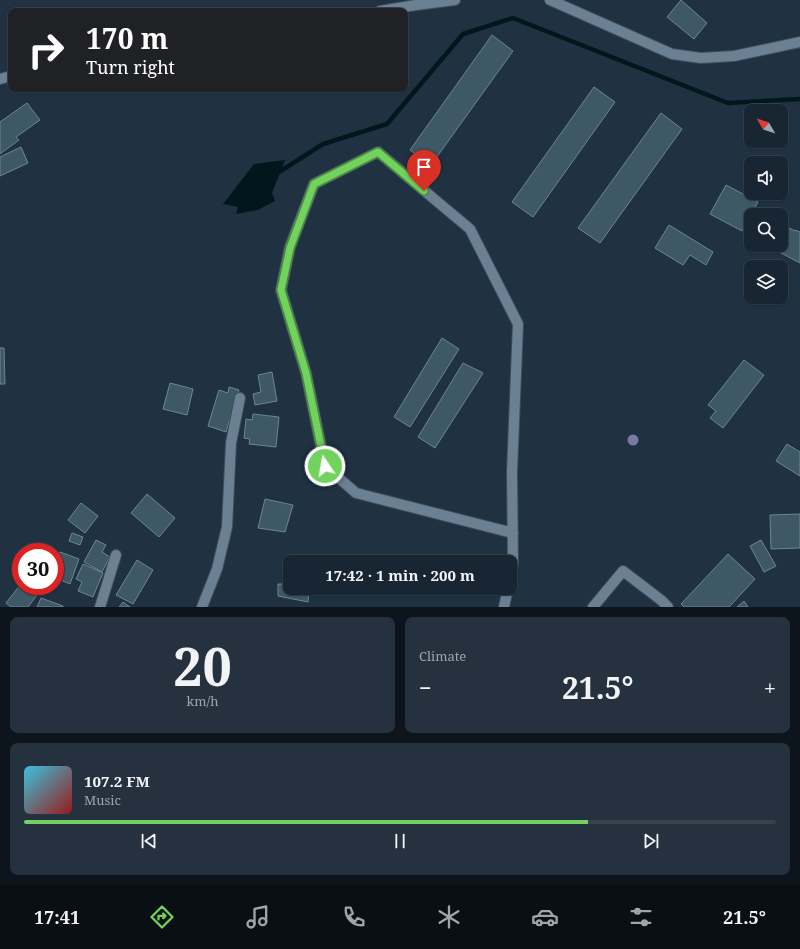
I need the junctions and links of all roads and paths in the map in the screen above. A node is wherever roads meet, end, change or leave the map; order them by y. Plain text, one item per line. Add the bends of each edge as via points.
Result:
1 (455, 0) edge
2 (550, 0) edge
3 (398, 8) edge
4 (800, 42) edge
5 (240, 398) dead end
6 (513, 534) junction
7 (116, 555) dead end
8 (513, 555) edge
9 (507, 595) edge
10 (100, 607) edge
11 (202, 607) edge
12 (504, 607) edge
13 (593, 607) edge
14 (668, 607) edge

1 - 3 street
2 - 4 street via 672,54 701,58 734,56
5 - 11 street via 231,443 227,527 217,569
6 - 6 street via 512,472 518,324 470,229 378,152 314,184 290,248 281,290 306,373 325,466 356,493
6 - 8 street
7 - 10 street
9 - 12 street
13 - 14 street via 623,570

